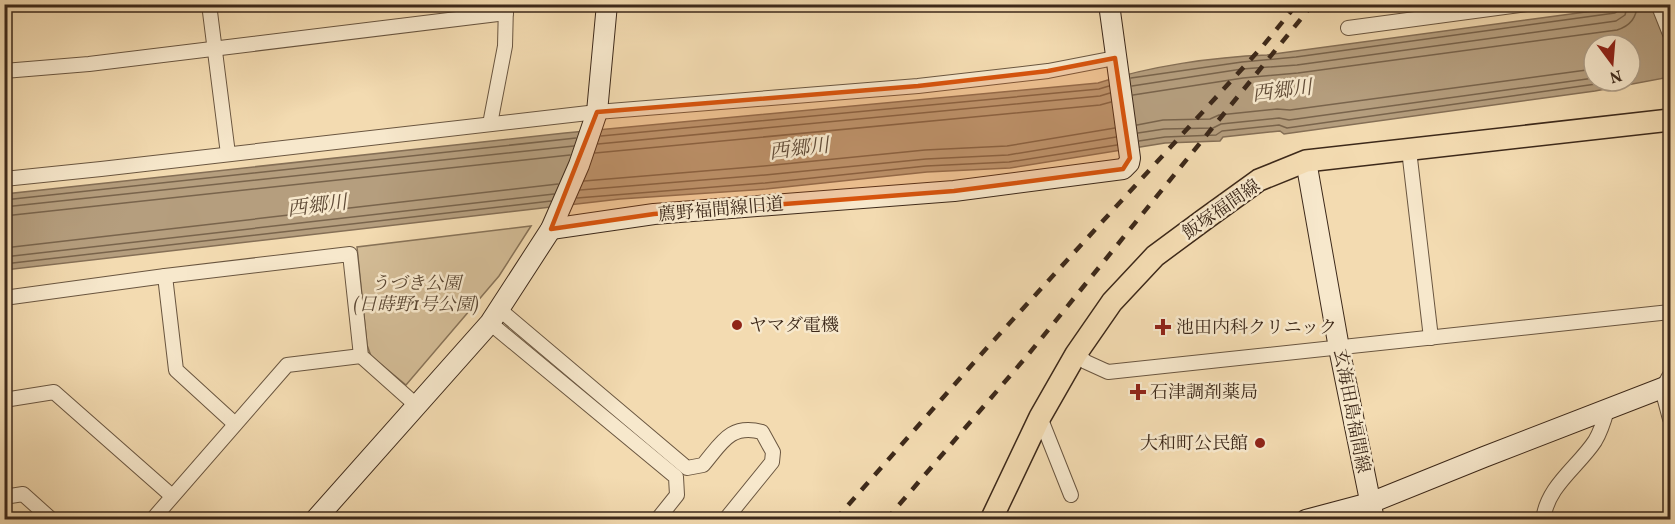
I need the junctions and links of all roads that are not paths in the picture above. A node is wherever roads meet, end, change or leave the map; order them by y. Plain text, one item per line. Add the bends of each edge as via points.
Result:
1 (209, 4) edge
2 (607, 4) edge
3 (1108, 4) edge
4 (1166, 4) edge
5 (1178, 4) edge
6 (1527, 4) edge
7 (1658, 4) edge
8 (506, 9) edge
9 (1348, 28) dead end
10 (1671, 34) edge
11 (215, 49) junction
12 (1116, 63) junction
13 (4, 71) edge
14 (596, 117) junction
15 (1671, 120) edge
16 (490, 124) junction
17 (1409, 150) junction
18 (228, 154) junction
19 (1306, 161) junction
20 (4, 179) edge
21 (555, 220) junction
22 (165, 276) junction
23 (4, 298) edge
24 (1671, 312) edge
25 (495, 317) junction
26 (1431, 338) junction
27 (1339, 348) junction
28 (1076, 354) junction
29 (361, 356) junction
30 (1668, 383) edge
31 (4, 400) edge
32 (416, 405) junction
33 (1607, 410) junction
34 (1040, 417) junction
35 (1671, 419) edge
36 (235, 424) junction
37 (1071, 495) dead end
38 (172, 496) junction
39 (4, 497) edge
40 (1372, 511) edge
41 (52, 519) edge
42 (152, 519) edge
43 (315, 519) edge
44 (657, 519) edge
45 (725, 519) edge
46 (991, 519) edge
47 (1306, 519) edge
48 (1543, 519) edge

1 - 11 street
2 - 14 street
3 - 12 street
4 - 5 street
6 - 9 street
7 - 10 street
8 - 11 street
8 - 16 street via 505,46
11 - 13 street
11 - 18 street
12 - 14 street
12 - 21 street, 薦野福間線旧道 via 1126,163 954,191
14 - 16 street
14 - 21 street
15 - 17 main road, 飯塚福間線
16 - 18 street
17 - 19 main road, 飯塚福間線
17 - 26 street
18 - 20 street
19 - 27 street, 玄海田島福間線
19 - 28 main road, 飯塚福間線 via 1259,180 1155,256 1112,302
21 - 25 street
22 - 23 street
22 - 29 street via 350,254
22 - 36 street via 176,370
24 - 26 street
25 - 32 street
25 - 44 street via 676,477 677,495
25 - 45 street via 687,468 703,465 725,438 736,432 762,432 773,452 772,462
26 - 27 street
27 - 28 street via 1108,372
27 - 40 street, 玄海田島福間線
28 - 34 main road, 飯塚福間線
29 - 32 street
29 - 36 street via 287,365
30 - 33 street
30 - 35 street
31 - 38 street via 54,392
32 - 43 street
33 - 40 street via 1484,457
33 - 48 street via 1594,442 1557,486
34 - 37 street
34 - 46 main road, 飯塚福間線
36 - 38 street
38 - 42 street
39 - 41 street via 23,494
40 - 47 street

